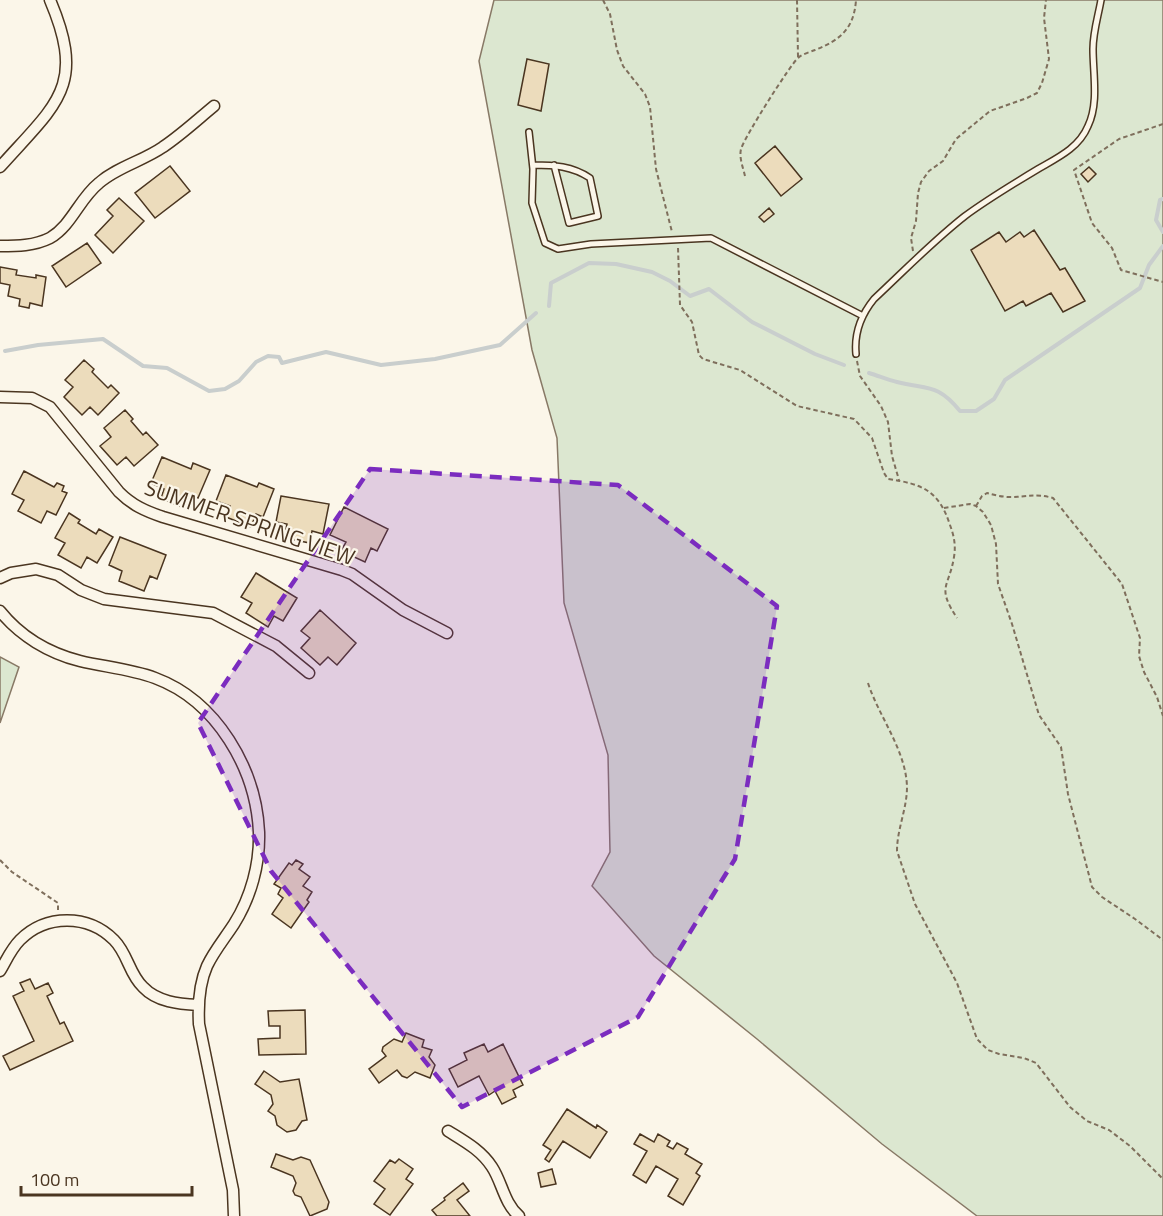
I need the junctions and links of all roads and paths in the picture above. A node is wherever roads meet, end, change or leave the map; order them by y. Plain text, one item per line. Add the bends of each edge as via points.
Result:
1 (50, 0) edge
2 (603, 0) edge
3 (797, 0) edge
4 (856, 0) edge
5 (1046, 0) edge
6 (1101, 0) edge
7 (798, 57) junction
8 (214, 106) dead end
9 (1163, 124) edge
10 (529, 132) dead end
11 (533, 165) junction
12 (554, 165) junction
13 (0, 167) edge
14 (745, 176) dead end
15 (675, 240) junction
16 (0, 246) edge
17 (907, 268) junction
18 (1163, 282) edge
19 (863, 316) junction
20 (856, 354) joint
21 (0, 397) edge
22 (899, 480) junction
23 (976, 506) junction
24 (944, 508) junction
25 (0, 578) edge
26 (0, 611) edge
27 (957, 618) dead end
28 (447, 633) dead end
29 (309, 672) dead end
30 (868, 683) dead end
31 (1163, 716) edge
32 (0, 860) edge
33 (58, 921) junction
34 (1163, 940) edge
35 (0, 971) edge
36 (198, 1005) junction
37 (448, 1131) dead end
38 (1163, 1179) edge
39 (234, 1216) edge
40 (519, 1216) edge

1 - 13 street via 64,39 64,82 53,106
2 - 15 path via 623,66 650,107 656,169
3 - 7 path
4 - 7 path via 841,37
5 - 17 path via 1049,59 1037,93 990,111 956,139 943,161 929,171 918,193 913,249
6 - 17 lane via 1093,48 1093,110 1083,135 1066,153 963,217
7 - 14 path via 747,135 741,149
8 - 16 street via 163,147 98,183 66,224 50,237 24,246
9 - 18 path via 1119,139 1074,170 1092,223 1112,248 1121,270
10 - 11 lane
11 - 12 lane
11 - 15 lane via 532,203 545,243 558,249
12 - 12 lane via 578,170 590,178 598,216 569,223
15 - 19 lane via 711,238
15 - 22 path via 680,305 692,322 699,355 740,370 797,406 854,419 872,438 888,479
17 - 19 lane via 874,299
19 - 20 lane via 856,333
20 - 22 path via 860,376 888,422
21 - 28 street, SUMMER SPRING VIEW via 32,398 50,407 119,492 138,507 352,574 403,610
22 - 24 path via 936,496
23 - 24 path
23 - 31 path via 987,493 1013,498 1031,494 1053,498 1122,584 1140,638 1144,672
23 - 34 path via 991,525 998,584 1039,715 1061,747 1068,794 1090,880 1102,897
24 - 27 path via 955,542 945,590
25 - 29 street via 36,569 58,574 81,590 104,599 213,613 276,646
26 - 36 street via 17,629 48,649 81,661 137,672 173,686 192,699 223,731 245,769 259,834 255,872 243,907 206,967
30 - 38 path via 906,776 906,806 897,851 915,904 957,983 977,1039 988,1050 1036,1063 1070,1107 1130,1146
32 - 33 path via 58,903
33 - 35 street via 38,927 20,940
33 - 36 street via 74,920 102,930 123,950 136,978 154,996
36 - 39 street via 233,1190
37 - 40 street via 471,1145 492,1168

